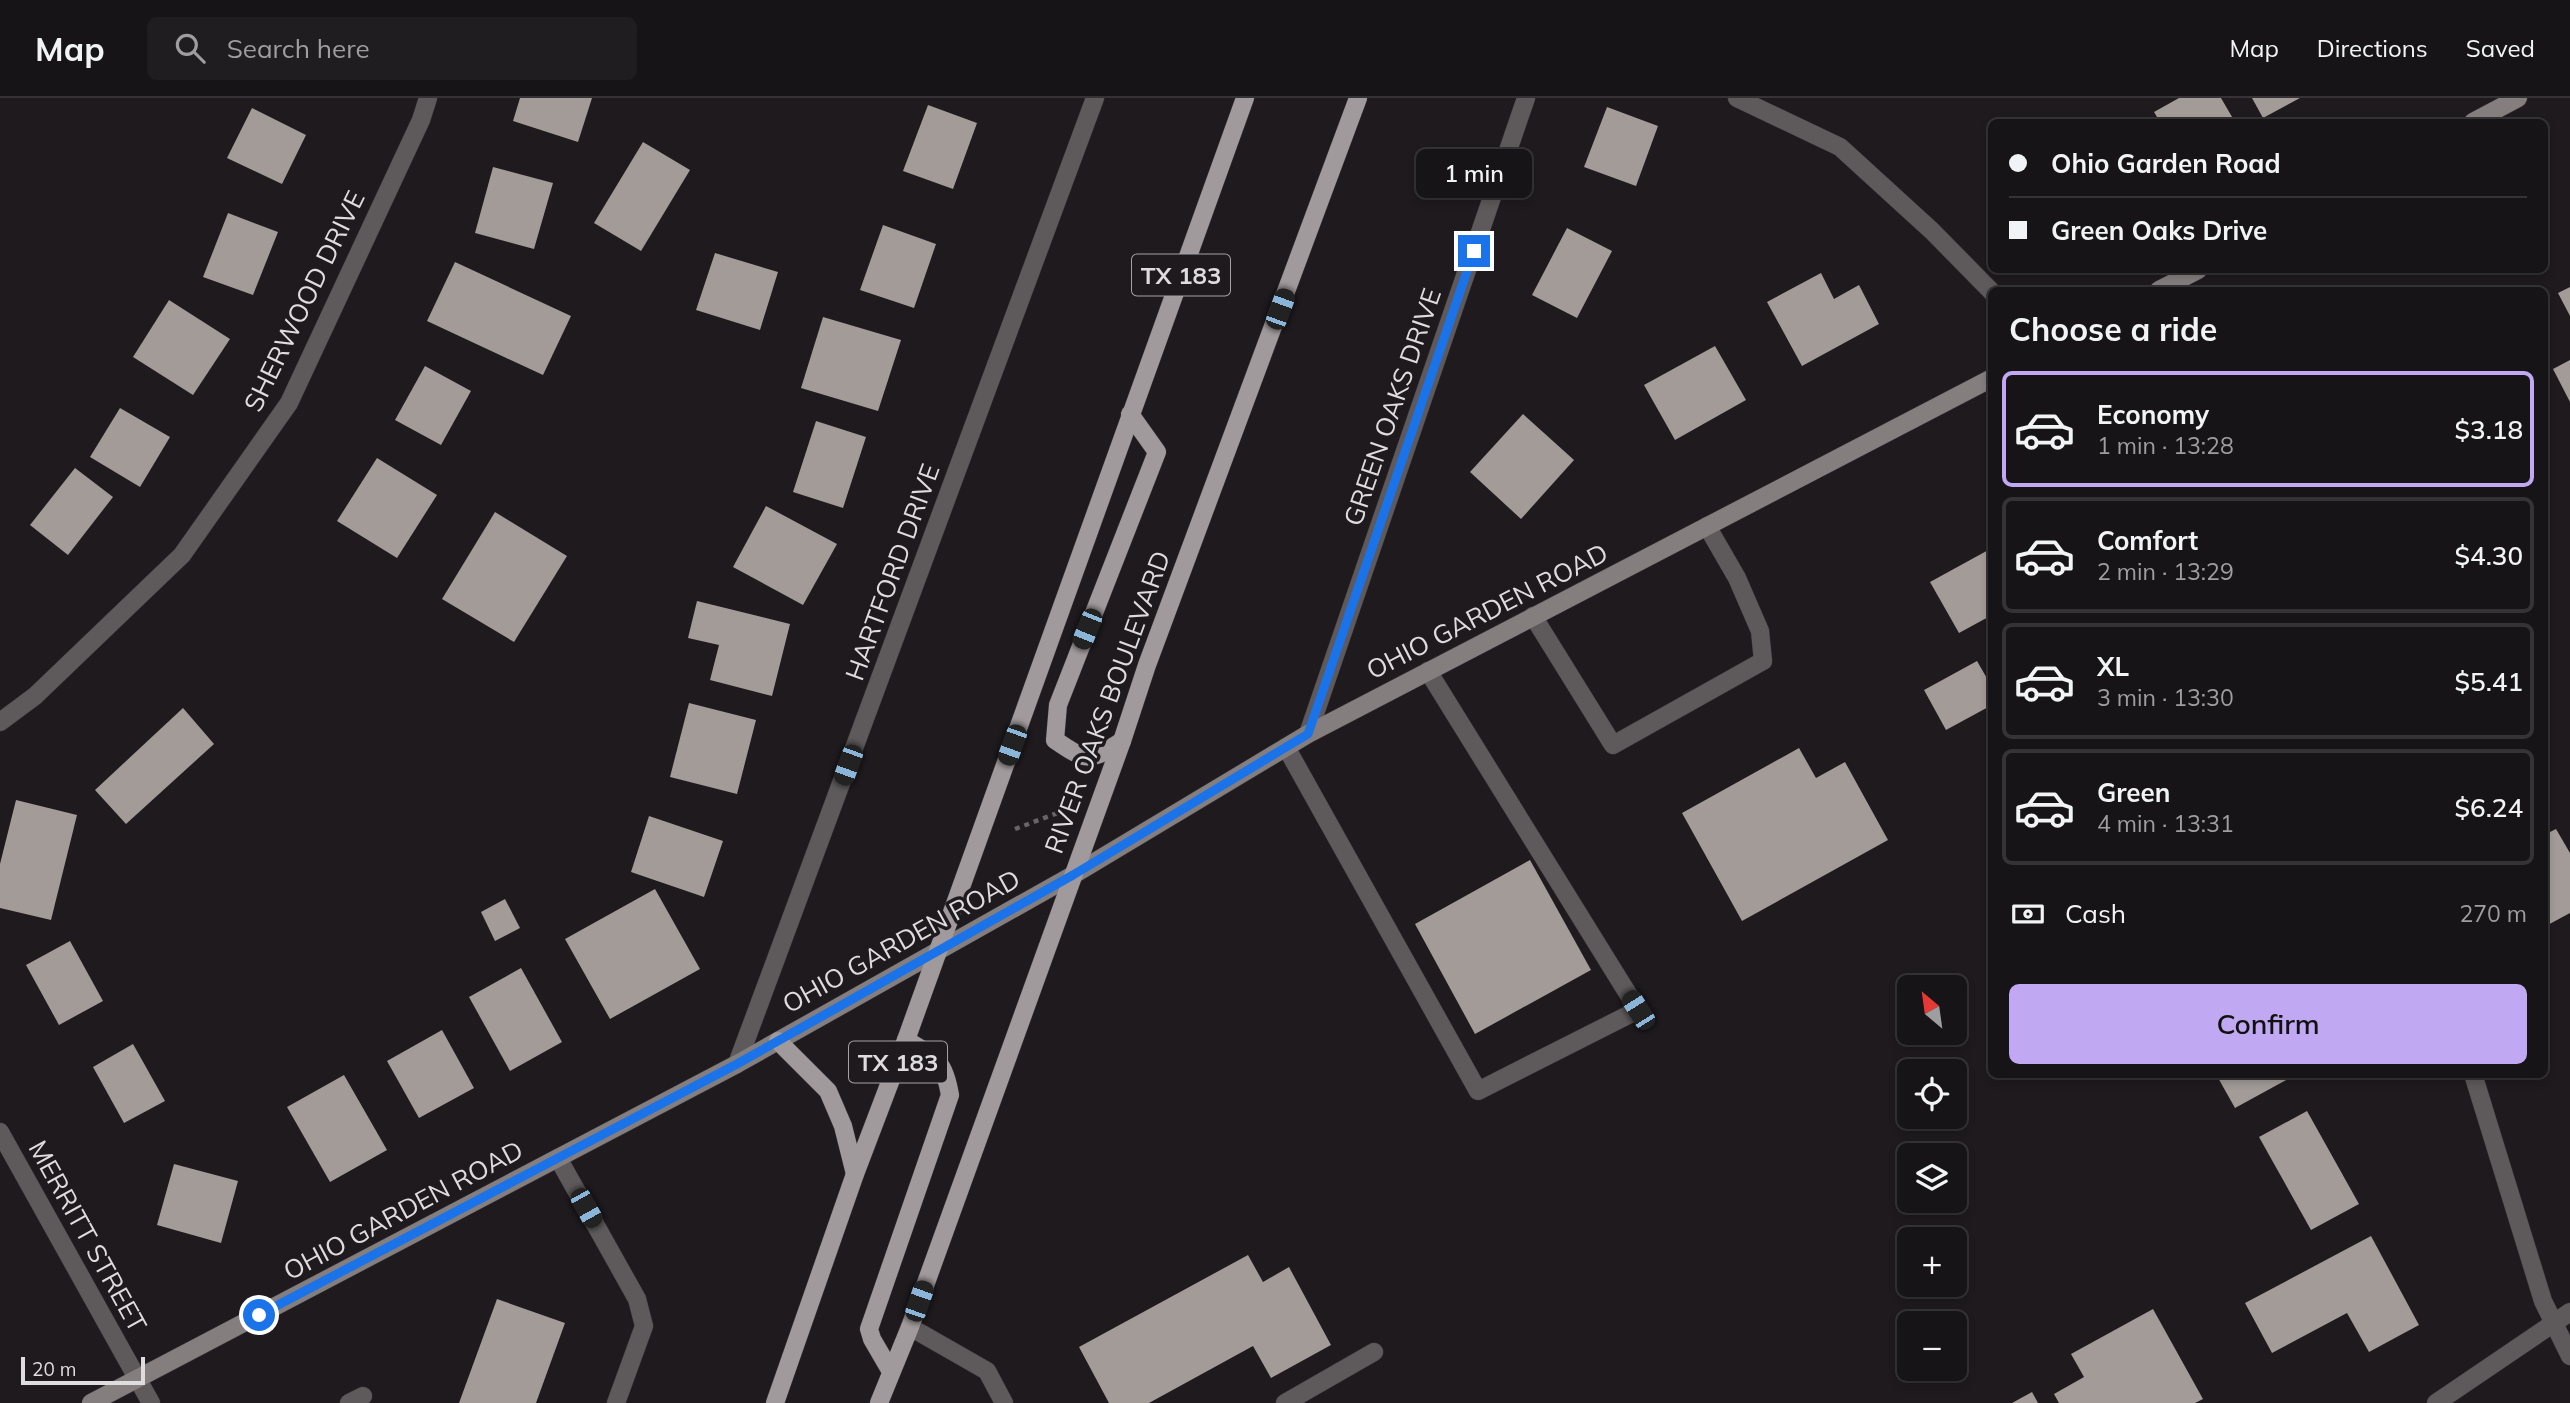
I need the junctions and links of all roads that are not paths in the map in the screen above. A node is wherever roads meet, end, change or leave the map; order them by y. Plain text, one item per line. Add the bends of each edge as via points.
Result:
1 (428, 98) edge
2 (1095, 98) edge
3 (1245, 98) edge
4 (1358, 98) edge
5 (1526, 98) edge
6 (1737, 98) edge
7 (2518, 98) edge
8 (2479, 119) edge
9 (2192, 273) edge
10 (2164, 287) edge
11 (1988, 288) edge
12 (1988, 380) edge
13 (1130, 414) junction
14 (1707, 526) junction
15 (1534, 616) junction
16 (1428, 671) junction
17 (0, 722) edge
18 (1308, 734) junction
19 (1122, 741) junction
20 (1286, 747) junction
21 (1073, 875) junction
22 (937, 950) junction
23 (906, 1040) junction
24 (778, 1041) junction
25 (737, 1064) junction
26 (2474, 1078) edge
27 (0, 1132) edge
28 (558, 1158) junction
29 (855, 1174) junction
30 (2570, 1312) edge
31 (2553, 1324) junction
32 (910, 1327) junction
33 (1374, 1352) dead end
34 (2570, 1356) edge
35 (890, 1370) junction
36 (138, 1379) junction
37 (92, 1403) edge
38 (151, 1403) edge
39 (616, 1403) edge
40 (775, 1403) edge
41 (879, 1403) edge
42 (1004, 1403) edge
43 (1285, 1403) edge
44 (2436, 1403) edge

1 - 17 street, SHERWOOD DRIVE via 289,403 182,555 35,696
2 - 25 street, HARTFORD DRIVE
3 - 13 main road, TX 183
4 - 19 main road, RIVER OAKS BOULEVARD
5 - 18 street, GREEN OAKS DRIVE
6 - 11 street via 1840,147
7 - 8 street
9 - 10 street
12 - 14 street, OHIO GARDEN ROAD
13 - 19 main road via 1157,452 1058,705 1055,740 1079,757 1098,757
13 - 22 main road, TX 183
14 - 15 street, OHIO GARDEN ROAD
14 - 15 street via 1760,631 1763,661 1614,745
15 - 16 street, OHIO GARDEN ROAD
16 - 18 street, OHIO GARDEN ROAD
16 - 20 street via 1638,1010 1478,1091
18 - 20 street, OHIO GARDEN ROAD
19 - 21 main road, RIVER OAKS BOULEVARD
20 - 21 street, OHIO GARDEN ROAD
21 - 22 street, OHIO GARDEN ROAD
21 - 32 main road, RIVER OAKS BOULEVARD
22 - 23 main road, TX 183
22 - 24 street, OHIO GARDEN ROAD
23 - 29 main road, TX 183
23 - 35 main road via 931,1055 946,1072 950,1095 869,1329
24 - 25 street, OHIO GARDEN ROAD
24 - 29 main road via 828,1091
25 - 28 street, OHIO GARDEN ROAD
26 - 31 street
27 - 36 street, MERRITT STREET
28 - 36 street, OHIO GARDEN ROAD
28 - 39 street via 637,1299 643,1326
29 - 40 main road, TX 183
30 - 31 street
31 - 34 street
31 - 44 street
32 - 35 main road, RIVER OAKS BOULEVARD
32 - 42 street via 987,1371
33 - 43 street
35 - 41 main road, RIVER OAKS BOULEVARD
36 - 37 street, OHIO GARDEN ROAD
36 - 38 street, MERRITT STREET

